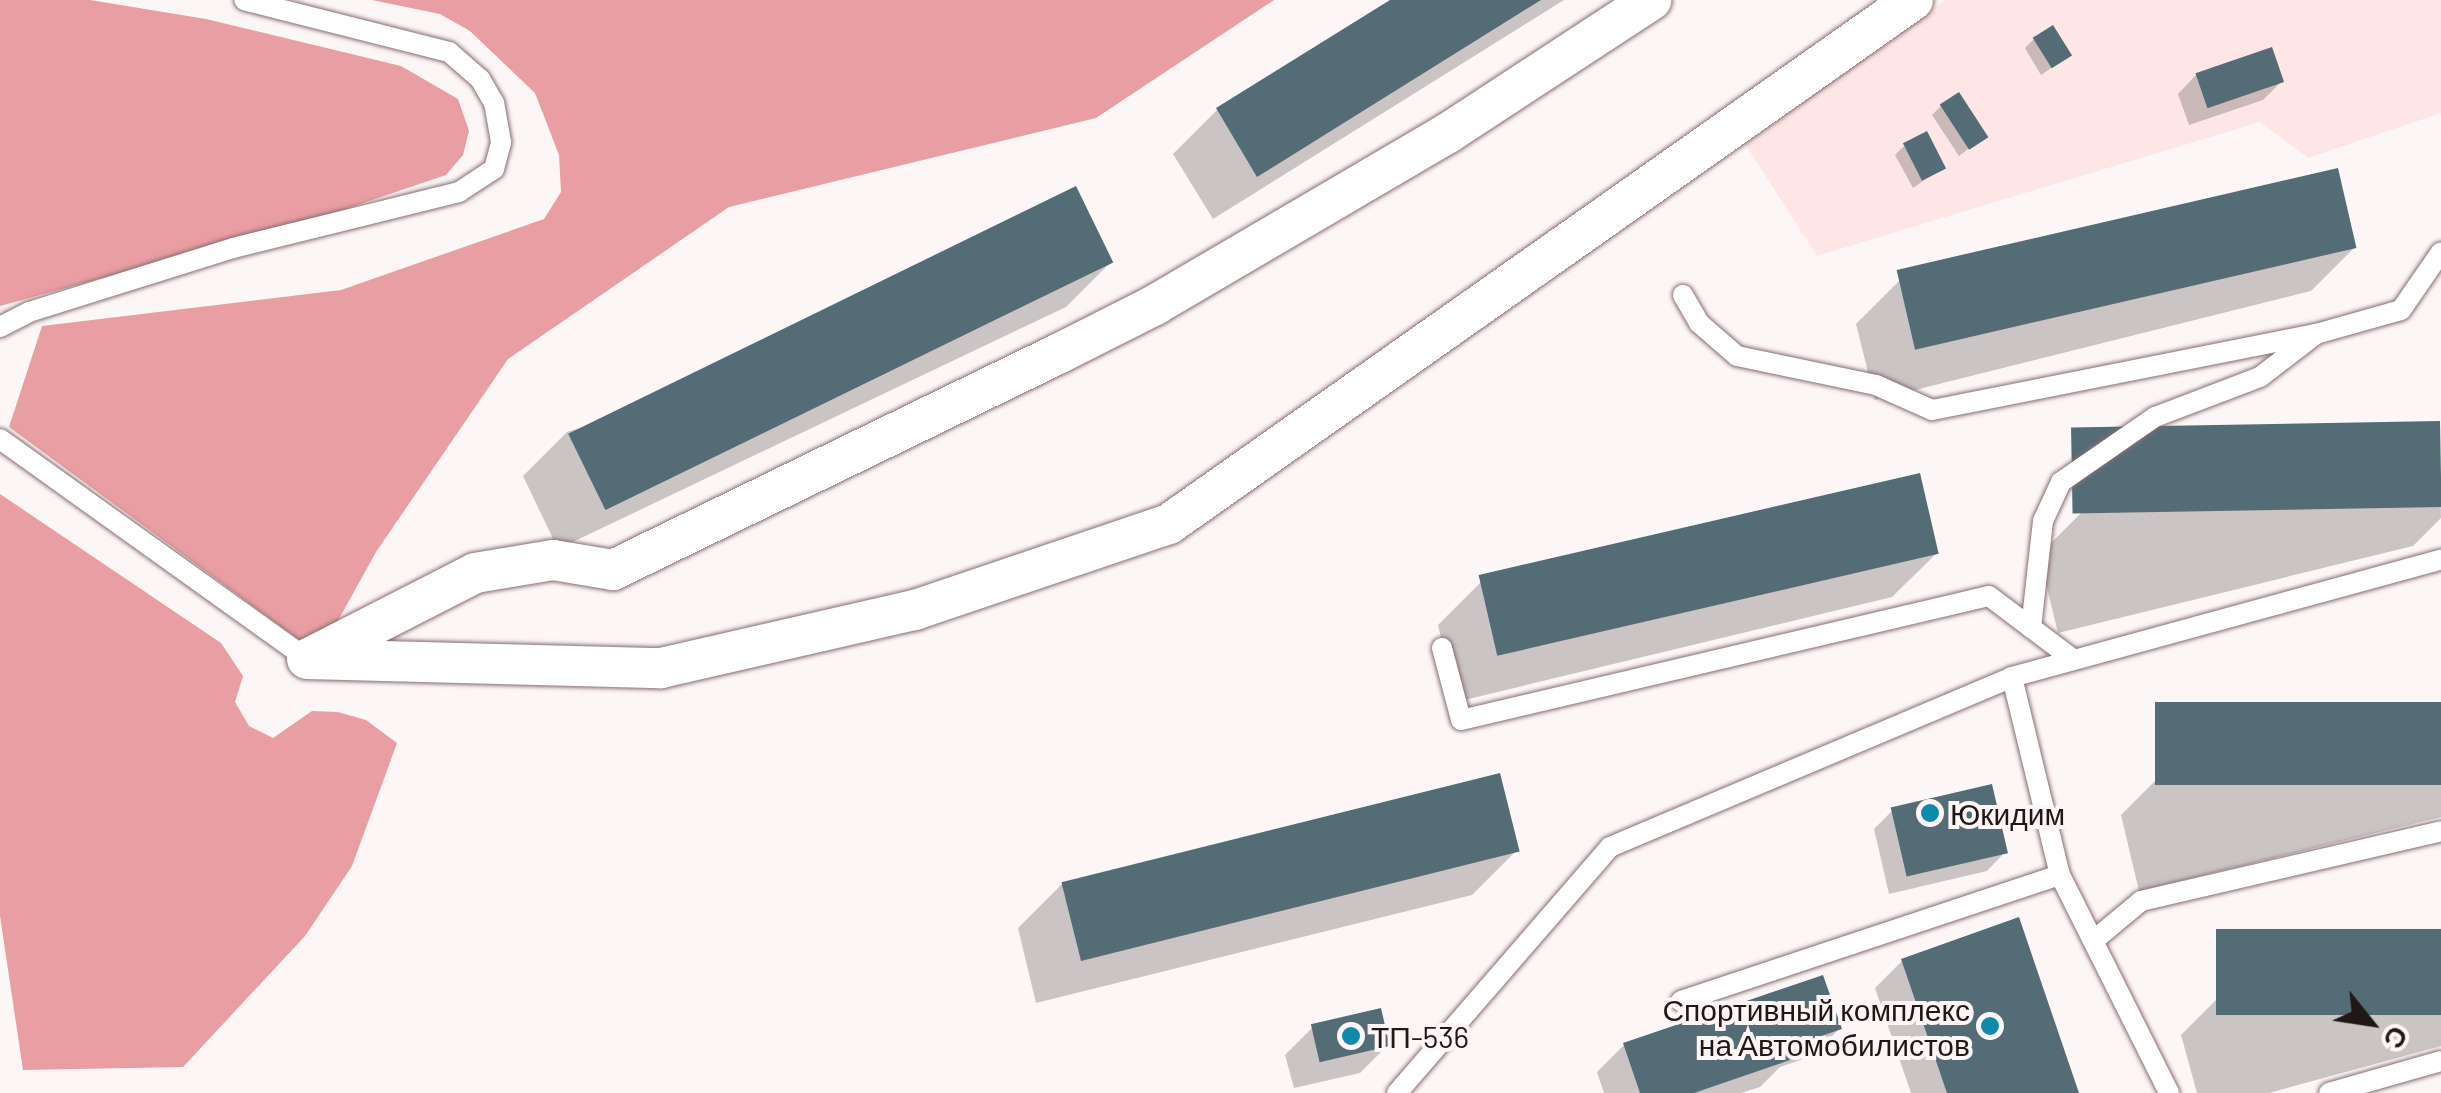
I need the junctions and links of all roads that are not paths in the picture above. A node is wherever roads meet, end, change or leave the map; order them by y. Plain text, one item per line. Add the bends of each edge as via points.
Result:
1 (244, 0) edge
2 (1651, 0) edge
3 (1914, 0) edge
4 (2441, 252) edge
5 (1682, 295) dead end
6 (0, 327) edge
7 (2316, 334) junction
8 (1, 440) edge
9 (2441, 560) edge
10 (2031, 628) junction
11 (1442, 648) dead end
12 (307, 659) junction
13 (2074, 660) junction
14 (2012, 677) junction
15 (2441, 831) edge
16 (2060, 875) junction
17 (2093, 940) junction
18 (1681, 1002) dead end
19 (2441, 1060) edge
20 (1398, 1093) edge
21 (2169, 1093) edge
22 (2329, 1093) edge

1 - 6 lane via 450,52 480,79 494,103 501,142 494,169 460,192 233,248
2 - 12 street via 1448,133 1156,306 1040,363 613,570 554,560 475,573
3 - 12 street via 1169,524 915,610 661,668
4 - 7 lane via 2400,310
5 - 7 lane via 1699,323 1737,356 1876,385 1932,410
7 - 10 lane via 2260,377 2155,417 2061,482 2042,521
8 - 12 lane
9 - 13 lane
10 - 11 lane via 1988,596 1462,720
10 - 13 lane
13 - 14 lane
14 - 16 lane
14 - 20 lane via 1610,847
15 - 17 lane via 2141,901
16 - 17 lane
16 - 18 lane
17 - 21 lane
19 - 22 lane

